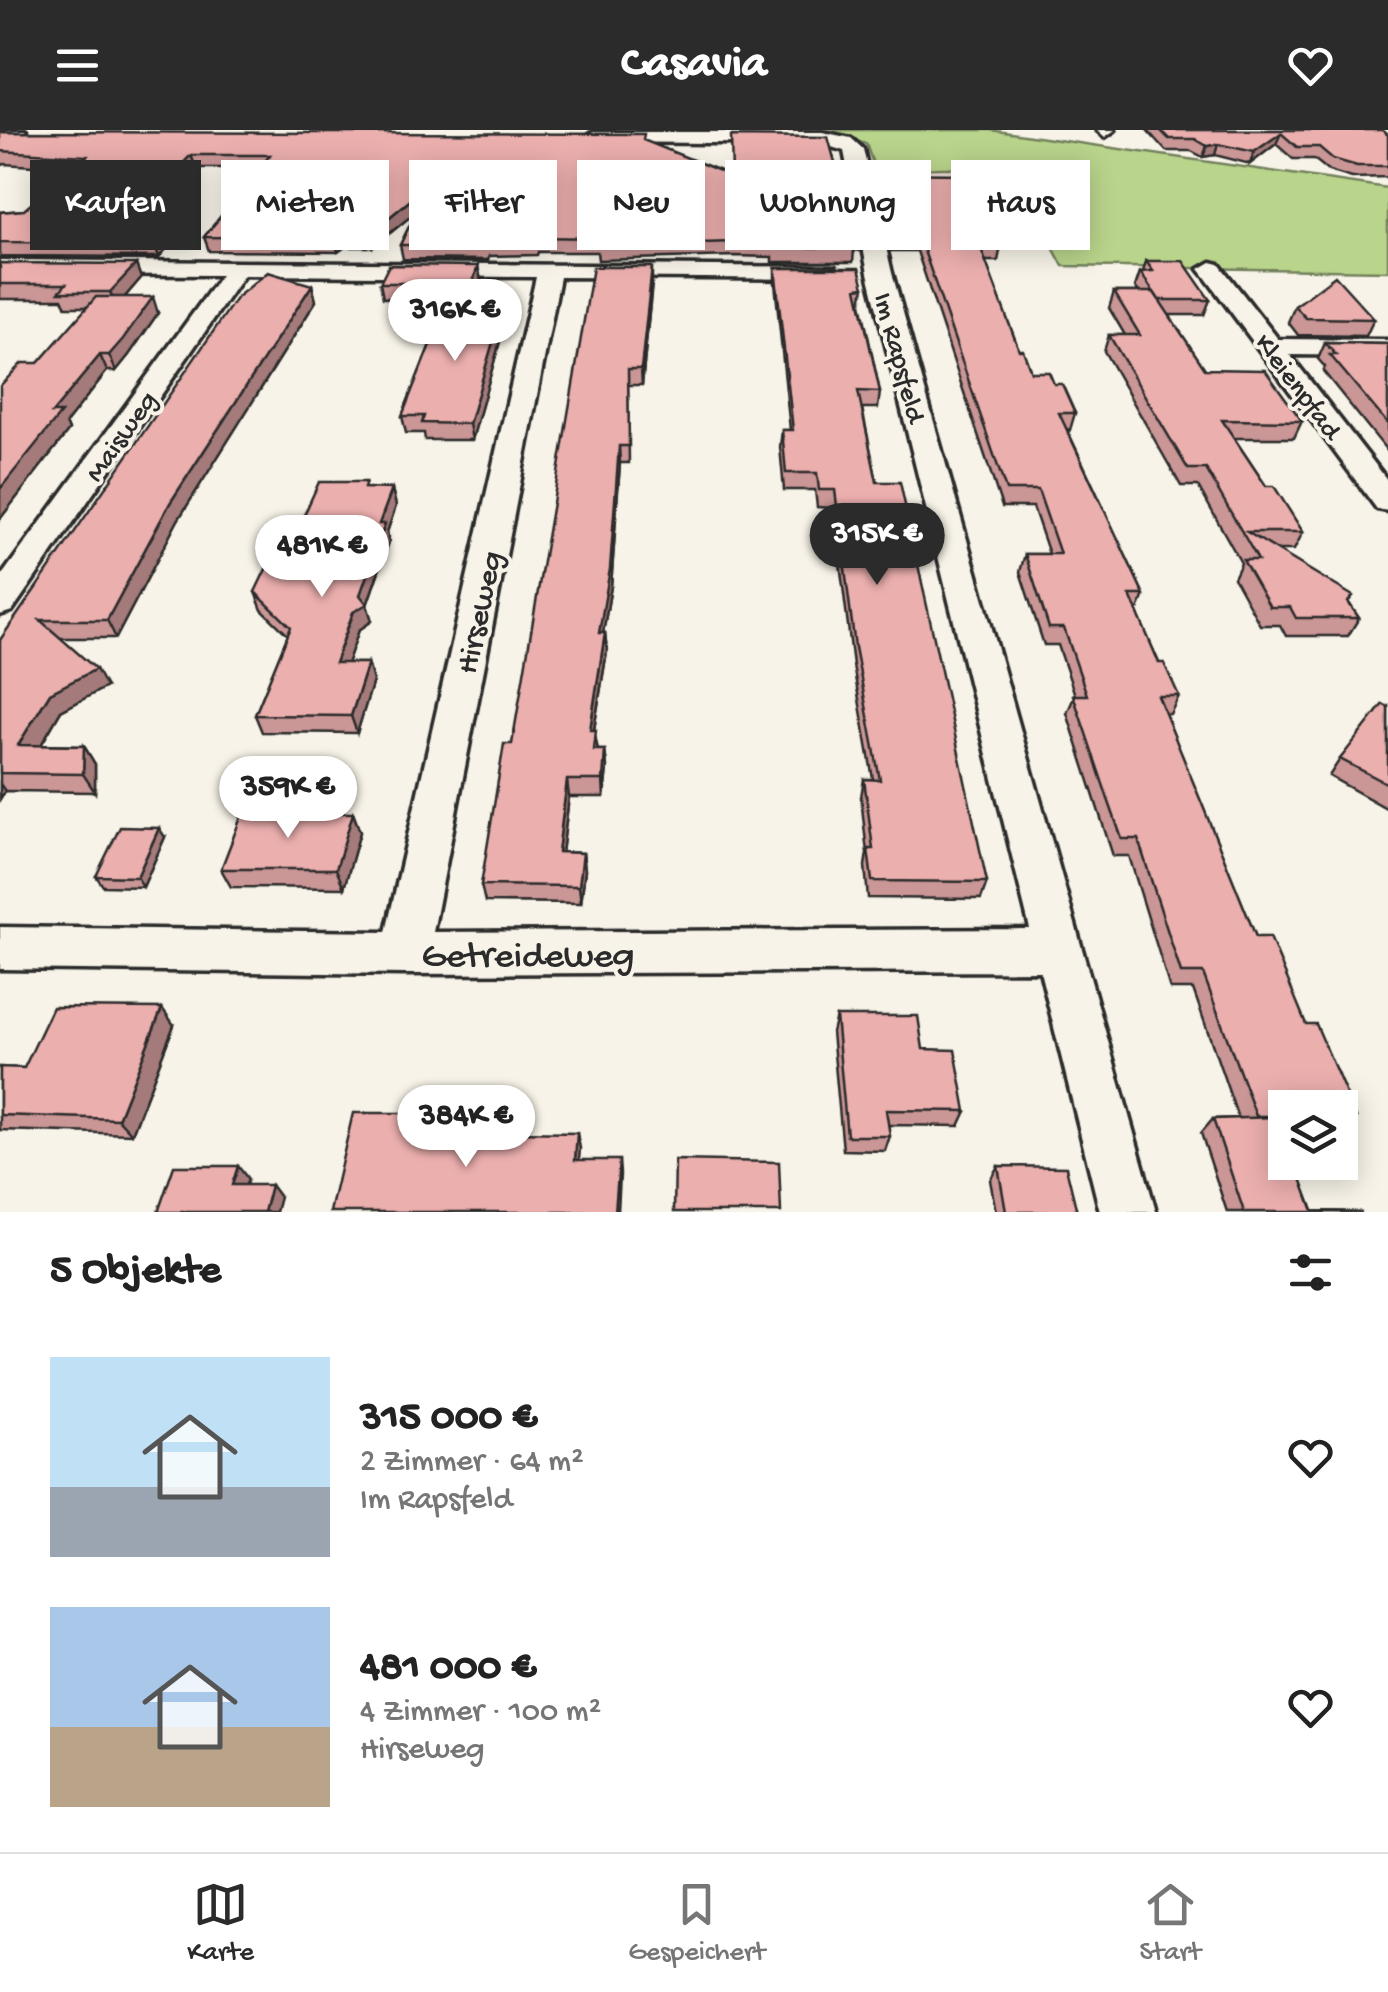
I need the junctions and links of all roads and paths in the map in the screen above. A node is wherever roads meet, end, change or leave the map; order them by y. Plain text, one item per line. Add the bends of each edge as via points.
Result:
1 (562, 138) edge
2 (0, 267) edge
3 (238, 268) junction
4 (1211, 269) dead end
5 (549, 272) junction
6 (880, 273) junction
7 (1272, 347) junction
8 (1388, 348) edge
9 (1388, 502) edge
10 (0, 603) edge
11 (0, 948) edge
12 (1056, 950) junction
13 (405, 953) junction
14 (1128, 1212) edge

1 - 6 street, Im Rapsfeld via 844,142 853,149
2 - 3 street
3 - 5 street
3 - 10 street, Maisweg
4 - 7 street, Kleienpfad
5 - 6 street
5 - 13 street, Hirseweg
6 - 12 street, Im Rapsfeld
7 - 8 street
7 - 9 street, Kleienpfad
11 - 13 street, Getreideweg
12 - 13 street, Getreideweg
12 - 14 street, Im Rapsfeld

